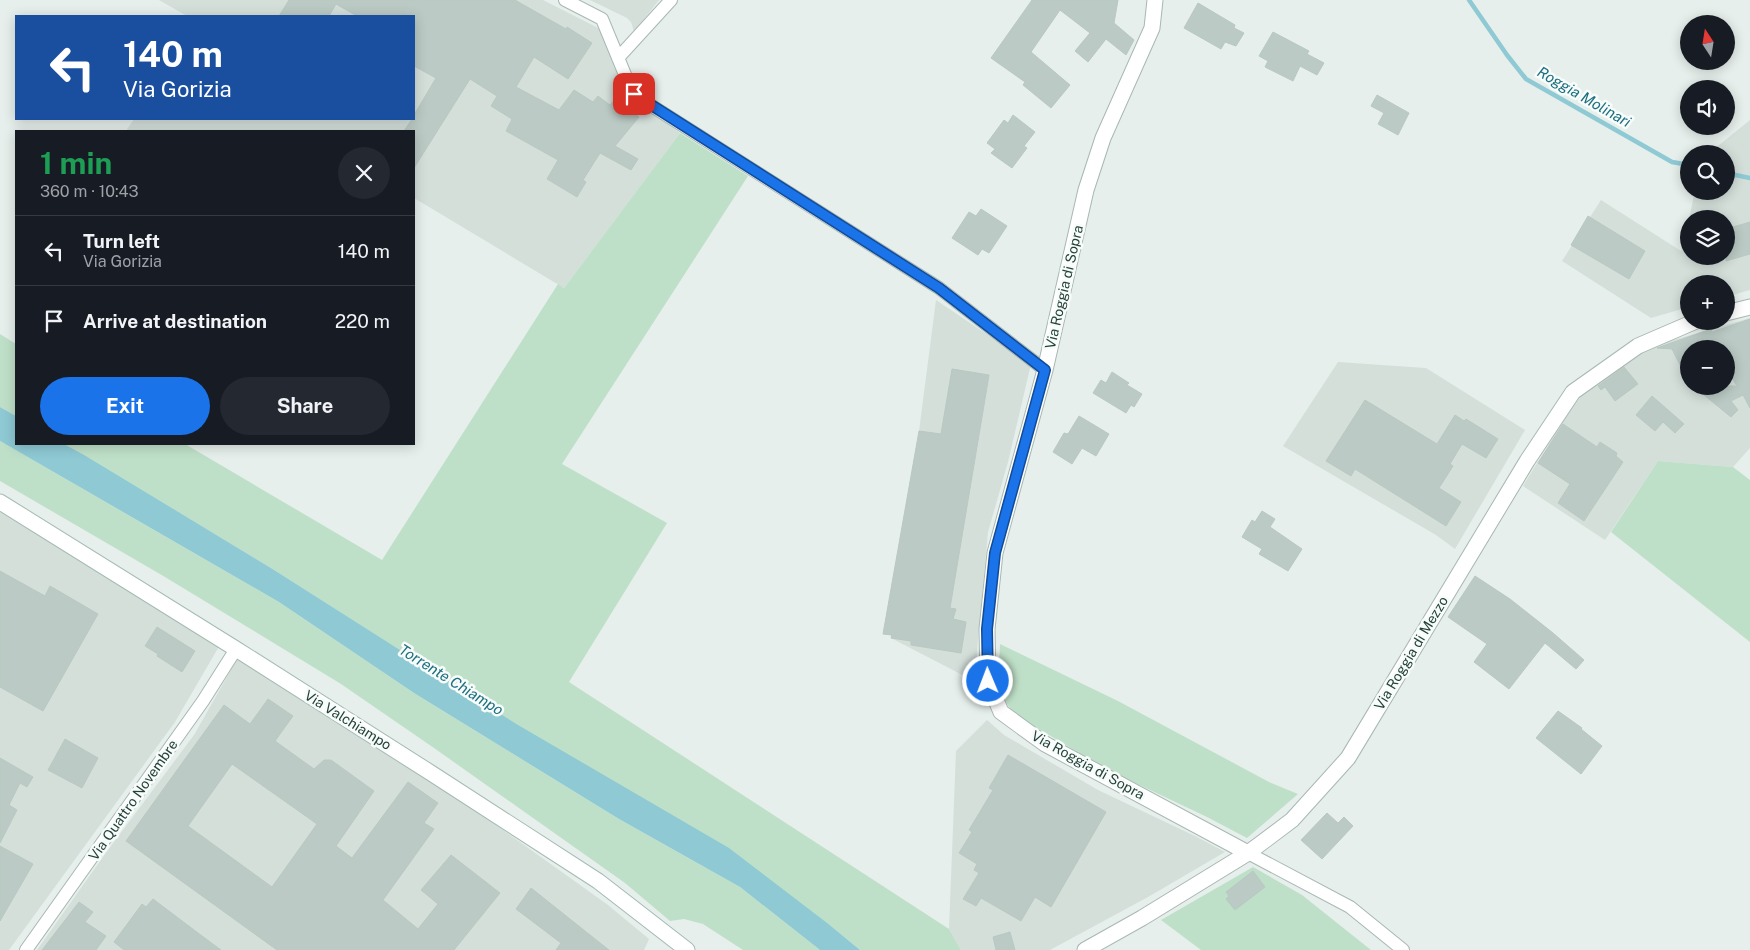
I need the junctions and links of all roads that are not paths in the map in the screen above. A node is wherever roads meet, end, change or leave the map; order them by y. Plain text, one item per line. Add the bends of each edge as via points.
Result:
1 (565, 0) edge
2 (671, 0) edge
3 (1155, 0) edge
4 (618, 58) junction
5 (1750, 307) edge
6 (1735, 311) edge
7 (1680, 328) edge
8 (1045, 370) junction
9 (0, 502) edge
10 (236, 649) junction
11 (1248, 853) junction
12 (26, 950) edge
13 (687, 950) edge
14 (1085, 950) edge
15 (1403, 950) edge

1 - 4 street via 602,19
2 - 4 street
3 - 8 street, Via Roggia di Sopra via 1152,28 1103,138 1086,190
4 - 8 street via 634,94 939,288
5 - 6 street
7 - 11 street, Via Roggia di Mezzo via 1638,346 1573,392 1527,461 1348,758 1292,820
8 - 11 street, Via Roggia di Sopra via 995,553 987,629 988,681 1001,712 1045,744
9 - 10 street, Via Valchiampo
10 - 12 street, Via Quattro Novembre via 203,701
10 - 13 street, Via Valchiampo via 598,881
11 - 14 street, Via Roggia di Mezzo
11 - 15 street via 1350,907

